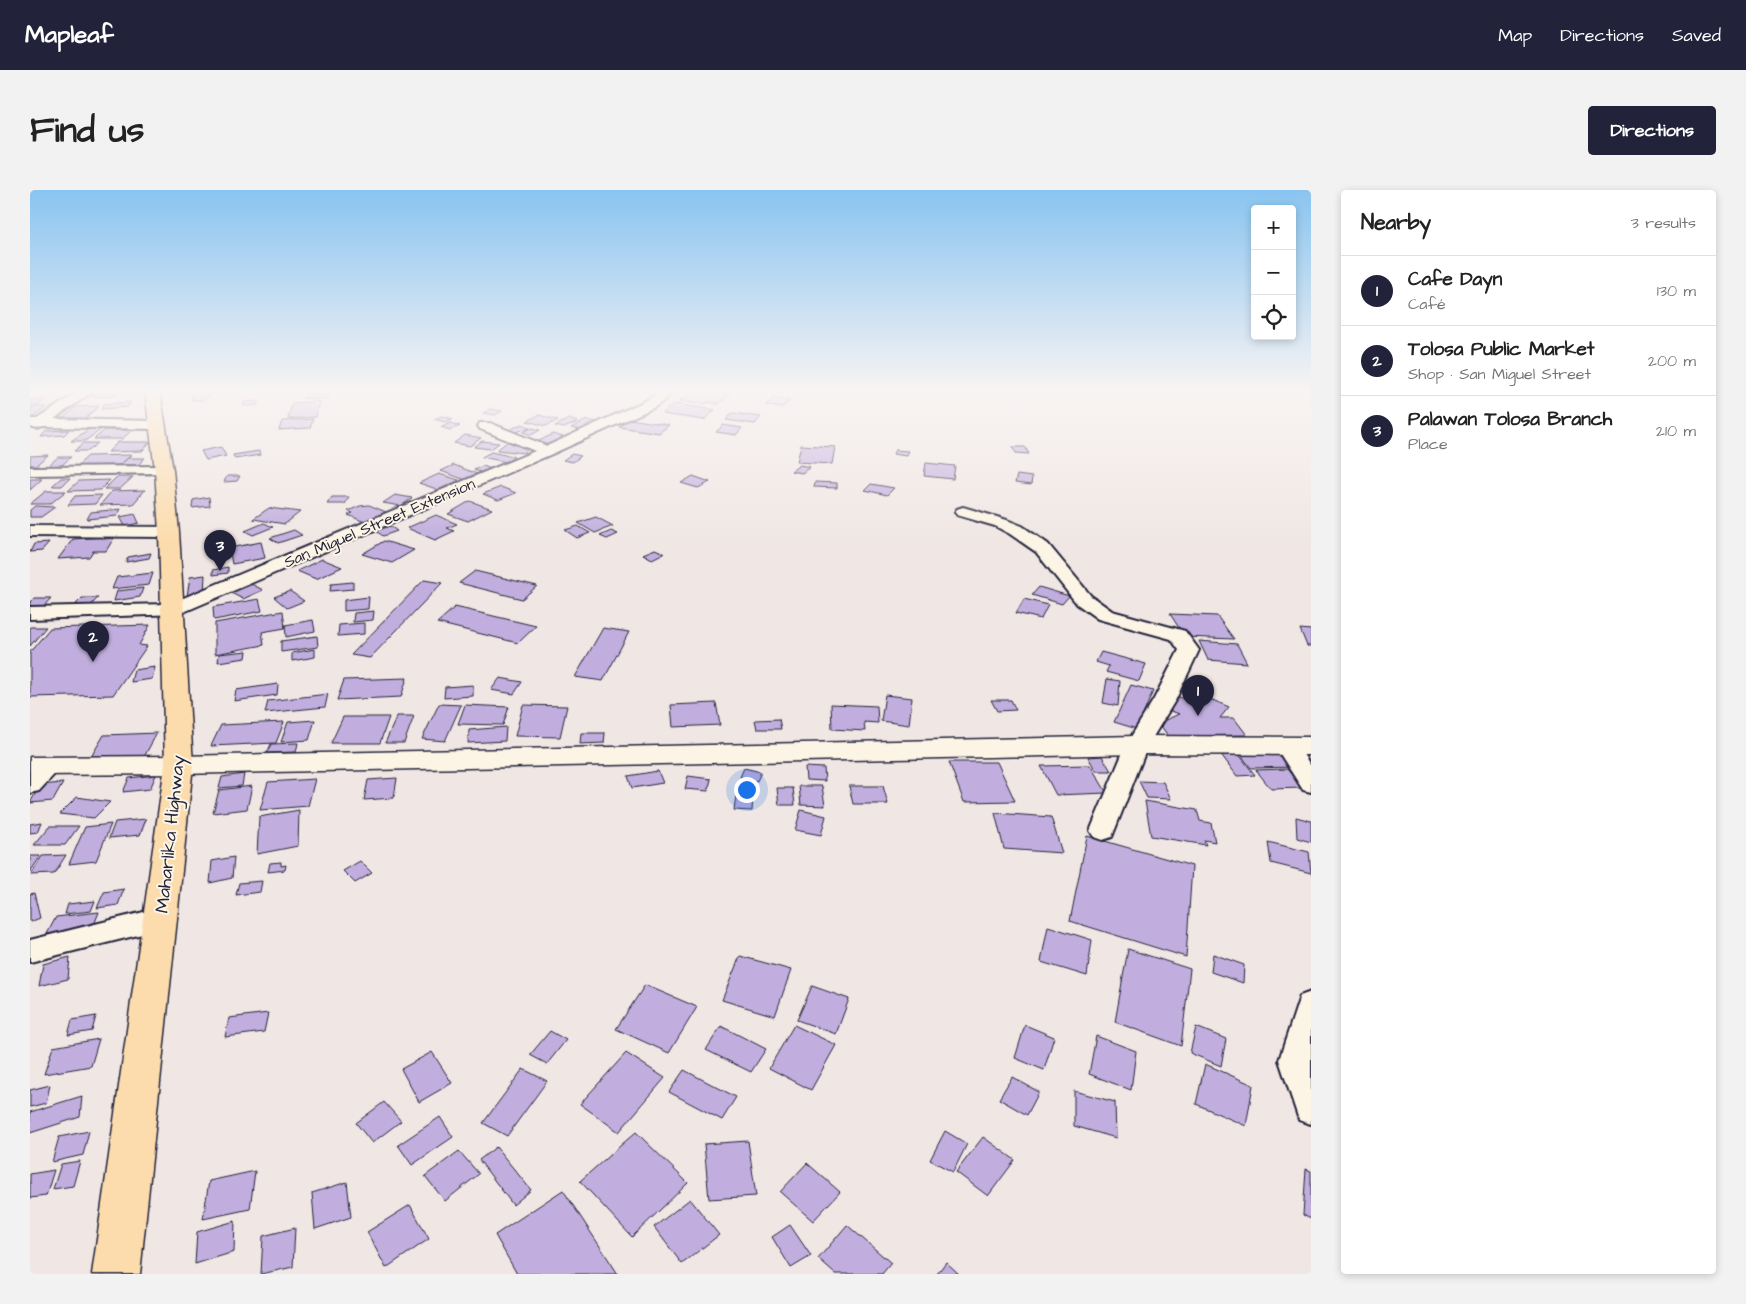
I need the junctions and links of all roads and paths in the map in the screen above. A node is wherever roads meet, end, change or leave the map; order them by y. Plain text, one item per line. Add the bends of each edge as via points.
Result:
1 (159, 443) edge
2 (526, 443) edge
3 (565, 443) edge
4 (547, 451) junction
5 (164, 470) junction
6 (30, 472) edge
7 (963, 512) dead end
8 (30, 531) edge
9 (168, 532) junction
10 (172, 610) junction
11 (30, 612) edge
12 (1137, 745) junction
13 (1299, 746) edge
14 (179, 765) junction
15 (37, 772) edge
16 (1311, 784) edge
17 (1103, 831) dead end
18 (160, 919) junction
19 (30, 951) edge
20 (1311, 1005) edge
21 (1311, 1109) edge
22 (116, 1274) edge

1 - 5 highway, Maharlika Highway
2 - 4 street
3 - 4 street, San Miguel Street Extension
4 - 10 street, San Miguel Street Extension
5 - 6 street
5 - 9 highway, Maharlika Highway
7 - 12 street via 1001,523 1042,548 1084,600 1105,615 1178,635 1189,650
8 - 9 street
9 - 10 highway, Maharlika Highway
10 - 11 street
10 - 14 highway, Maharlika Highway
12 - 13 street
12 - 14 street
12 - 17 street
13 - 16 street
14 - 15 street
14 - 18 highway, Maharlika Highway
18 - 19 street
18 - 22 highway, Maharlika Highway
20 - 21 street via 1295,1060

